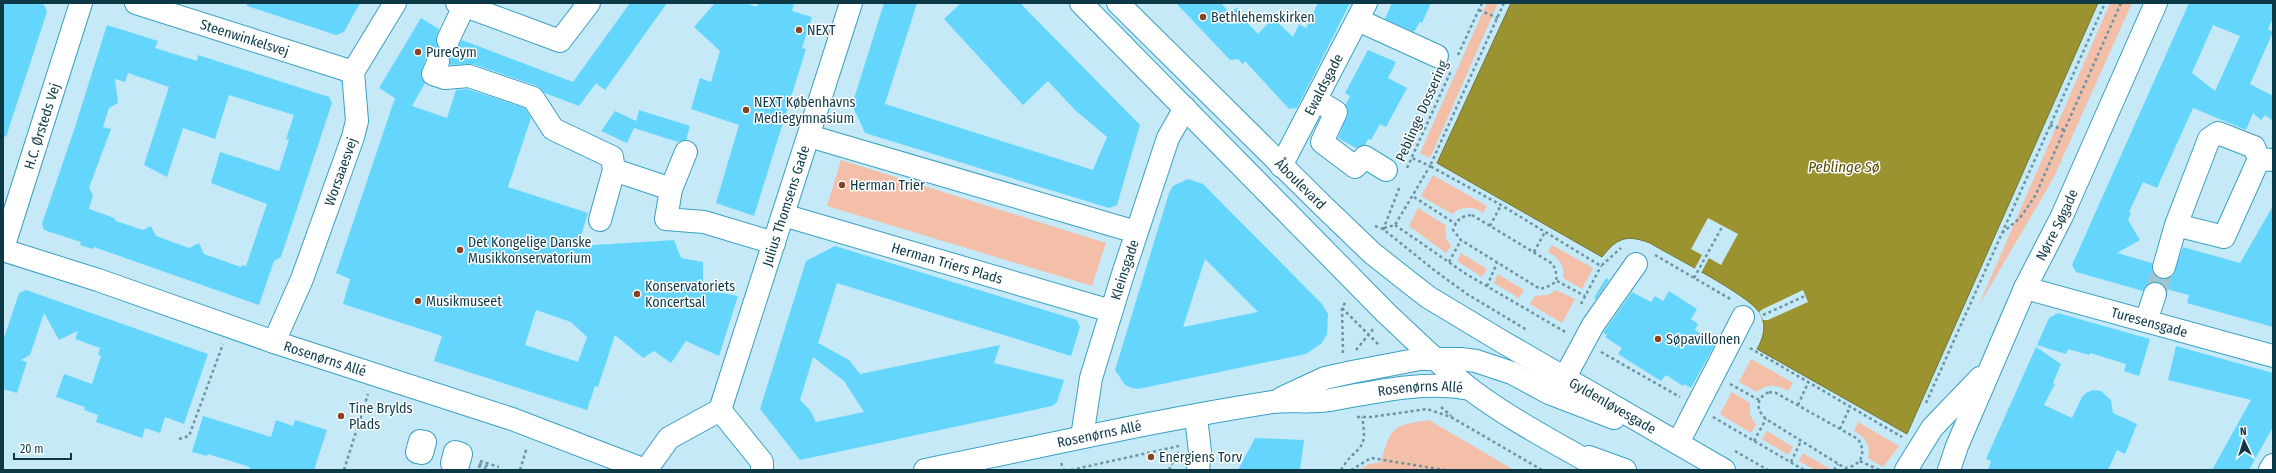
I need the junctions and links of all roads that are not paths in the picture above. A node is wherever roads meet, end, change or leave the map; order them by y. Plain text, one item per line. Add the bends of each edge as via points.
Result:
1 (81, 3) edge
2 (136, 3) edge
3 (395, 3) edge
4 (589, 3) edge
5 (851, 3) edge
6 (1081, 3) edge
7 (1118, 3) edge
8 (2156, 3) edge
9 (460, 4) edge
10 (1362, 11) edge
11 (448, 40) dead end
12 (1449, 60) road end
13 (438, 62) dead end
14 (353, 72) junction
15 (1316, 100) junction
16 (1185, 108) junction
17 (809, 136) junction
18 (686, 152) dead end
19 (2266, 160) edge
20 (1281, 166) junction
21 (614, 170) junction
22 (1398, 173) road end
23 (671, 189) junction
24 (783, 215) junction
25 (600, 220) dead end
26 (2176, 226) junction
27 (1136, 232) junction
28 (774, 243) junction
29 (3, 249) edge
30 (1645, 260) road end
31 (2164, 266) tunnel mouth
32 (2025, 288) junction
33 (2155, 294) tunnel mouth
34 (1111, 311) junction
35 (1747, 312) road end
36 (2146, 321) junction
37 (1502, 341) joint
38 (274, 342) junction
39 (2273, 356) edge
40 (1435, 358) junction
41 (1991, 367) junction
42 (1565, 377) junction
43 (1470, 389) junction
44 (1274, 402) junction
45 (720, 410) junction
46 (1196, 416) junction
47 (1082, 437) junction
48 (1678, 443) junction
49 (1957, 446) junction
50 (1566, 448) junction
51 (2273, 465) edge
52 (646, 470) edge
53 (762, 470) edge
54 (925, 470) edge
55 (1198, 470) edge
56 (1603, 470) edge
57 (1625, 470) edge
58 (1724, 470) edge
59 (1906, 470) edge
60 (1939, 470) edge
61 (1949, 470) edge
62 (2270, 470) edge

1 - 29 street, H.C. Ørsteds Vej
2 - 14 street, Steenwinkelsvej
3 - 14 street
4 - 9 street via 560,41
5 - 17 street, Julius Thomsens Gade
6 - 16 street, Åboulevard
7 - 20 street, Åboulevard
8 - 32 street, Nørre Søgade via 2062,216
9 - 11 street
10 - 12 street
10 - 15 street, Ewaldsgade
13 - 21 street via 433,74 445,78 468,76 533,98 553,129 612,157
14 - 38 street, Worsaaesvej via 357,121 353,136 302,279
15 - 20 street, Ewaldsgade
15 - 22 street via 1336,112 1322,142 1355,167 1365,157
16 - 27 street, Kleinsgade via 1168,138
16 - 40 street, Åboulevard via 1386,313
17 - 24 street, Julius Thomsens Gade
17 - 27 street
18 - 23 street
19 - 26 street via 2224,237
19 - 26 street via 2254,147 2218,133 2209,139
20 - 37 street, Åboulevard via 1372,253 1410,284
21 - 23 street
21 - 25 street
23 - 28 street via 666,219 704,222
24 - 28 street, Julius Thomsens Gade
24 - 34 street, Herman Triers Plads
26 - 31 street
27 - 34 street, Kleinsgade
28 - 45 street, Julius Thomsens Gade
29 - 38 street, Rosenørns Allé
30 - 42 street via 1592,325
32 - 36 street, Turesensgade
32 - 41 street, Nørre Søgade
33 - 36 street
34 - 47 street, Kleinsgade via 1091,378
35 - 48 street
36 - 39 street, Turesensgade
37 - 42 street, Gyldenløvesgade
38 - 52 street, Rosenørns Allé via 533,427
40 - 43 street, Åboulevard
40 - 44 street, Rosenørns Allé via 1325,378
40 - 48 street, Rosenørns Allé via 1476,361 1494,366 1550,393
41 - 49 street, Nørre Søgade
41 - 59 street via 1932,428
42 - 48 street, Gyldenløvesgade
43 - 44 street, Rosenørns Allé via 1456,386 1422,388 1357,394 1329,400
43 - 50 street
44 - 46 street, Rosenørns Allé
45 - 52 street via 669,438
45 - 53 street via 762,462
46 - 47 street, Rosenørns Allé
46 - 55 street via 1200,452
47 - 54 street, Rosenørns Allé
48 - 58 street, Gyldenløvesgade
49 - 60 street, Nørre Søgade
49 - 61 street, Nørre Søgade
50 - 56 street
50 - 57 street
51 - 62 street

